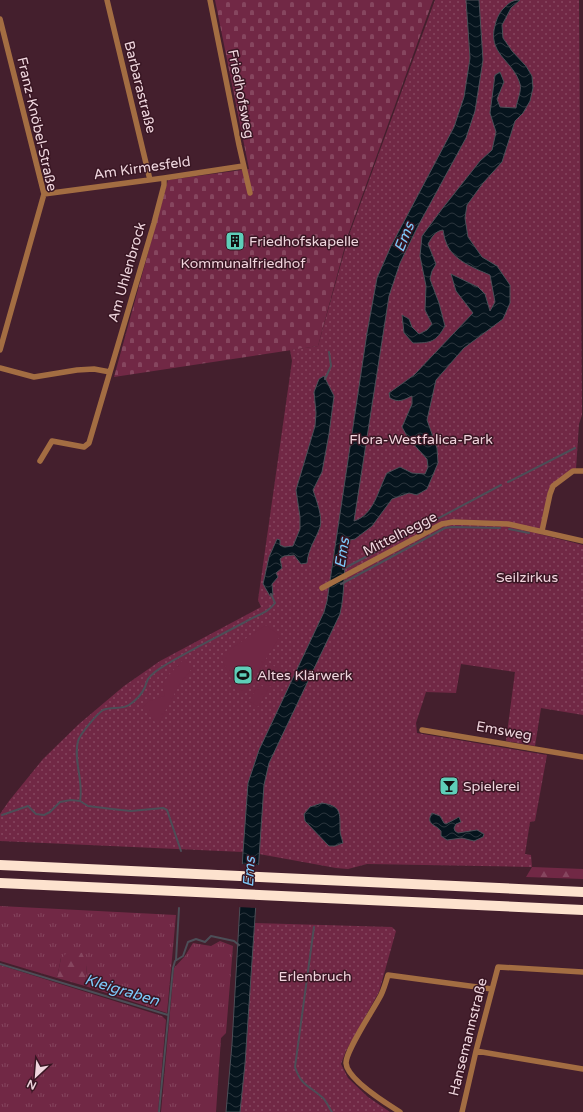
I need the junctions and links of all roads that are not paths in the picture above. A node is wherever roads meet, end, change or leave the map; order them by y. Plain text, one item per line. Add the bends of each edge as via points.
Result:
1 (107, 0) edge
2 (210, 0) edge
3 (0, 19) edge
4 (244, 166) junction
5 (164, 178) junction
6 (150, 180) junction
7 (250, 193) dead end
8 (44, 194) junction
9 (0, 350) edge
10 (0, 368) edge
11 (110, 372) junction
12 (40, 461) dead end
13 (583, 471) edge
14 (542, 531) junction
15 (583, 541) edge
16 (322, 588) dead end
17 (422, 730) dead end
18 (583, 757) edge
19 (0, 865) edge
20 (0, 883) edge
21 (583, 892) edge
22 (583, 910) edge
23 (583, 972) edge
24 (492, 989) junction
25 (476, 1051) junction
26 (583, 1069) edge
27 (400, 1112) edge
28 (462, 1112) edge

1 - 6 street, Barbarastraße
2 - 4 street, Friedhofsweg
3 - 8 street, Franz-Knöbel-Straße
4 - 5 street, Am Kirmesfeld
4 - 7 street, Friedhofsweg
5 - 6 street, Am Kirmesfeld
5 - 11 street, Am Uhlenbrock
6 - 8 street, Am Kirmesfeld
8 - 9 street, Franz-Knöbel-Straße
10 - 11 street via 34,377 77,370 94,369
11 - 12 street, Am Uhlenbrock via 89,443 84,447 52,441
13 - 14 street via 573,471 554,486
14 - 15 street, Mittelhegge
14 - 16 street, Mittelhegge via 508,524 442,524
17 - 18 street, Emsweg
19 - 21 highway
20 - 22 highway
23 - 24 street, Hansemannstraße via 498,967
24 - 25 street, Hansemannstraße
24 - 27 street via 388,975 382,994 349,1051 346,1064 351,1074 371,1093
25 - 26 street
25 - 28 street, Hansemannstraße

